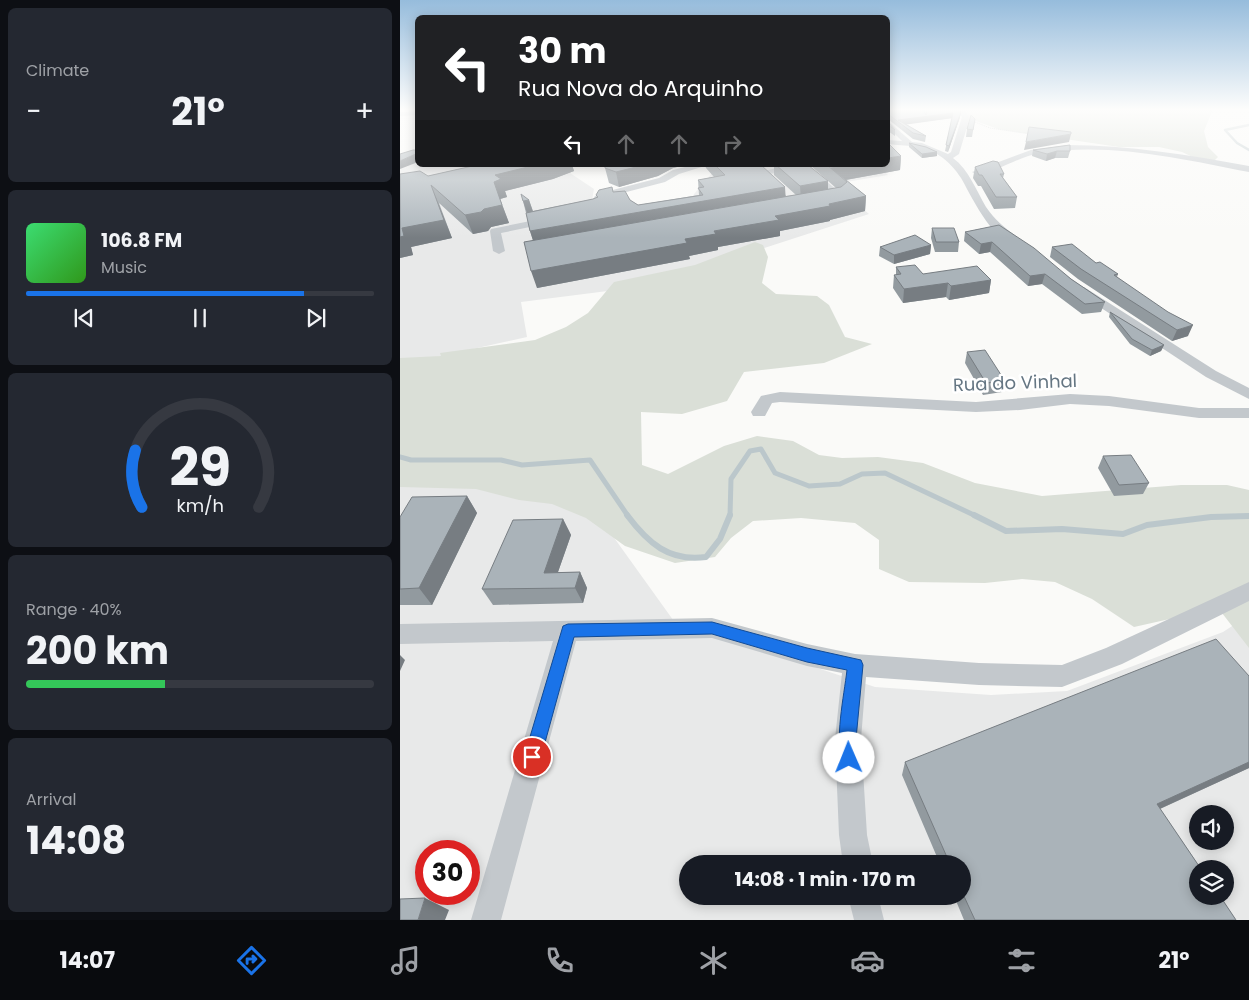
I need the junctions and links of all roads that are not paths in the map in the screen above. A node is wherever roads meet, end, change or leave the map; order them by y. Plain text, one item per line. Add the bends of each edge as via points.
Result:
1 (937, 152) edge
2 (956, 152) edge
3 (1032, 152) edge
4 (1130, 152) edge
5 (950, 156) junction
6 (696, 167) edge
7 (757, 167) edge
8 (800, 167) edge
9 (805, 167) edge
10 (1249, 169) edge
11 (964, 174) junction
12 (823, 200) edge
13 (583, 213) edge
14 (564, 217) edge
15 (1027, 247) edge
16 (499, 252) dead end
17 (1073, 284) edge
18 (1249, 394) edge
19 (759, 412) dead end
20 (1249, 413) edge
21 (1249, 591) edge
22 (568, 630) junction
23 (400, 634) edge
24 (855, 665) junction
25 (856, 855) edge
26 (865, 905) edge
27 (486, 920) edge
28 (869, 920) edge

1 - 5 street
2 - 5 street
3 - 11 street via 981,172
4 - 10 street
5 - 11 street
6 - 13 street via 608,194 599,198 593,211
7 - 8 street via 766,176
9 - 12 street via 840,197
11 - 15 street via 994,227
14 - 16 street via 495,231
17 - 18 street via 1211,374
19 - 20 street, Rua do Vinhal via 767,399 780,397 976,407 1070,399 1199,413
21 - 24 street via 1114,656 1062,676
22 - 23 street
22 - 24 street via 712,628
22 - 27 street
24 - 25 street via 848,739
26 - 28 street

